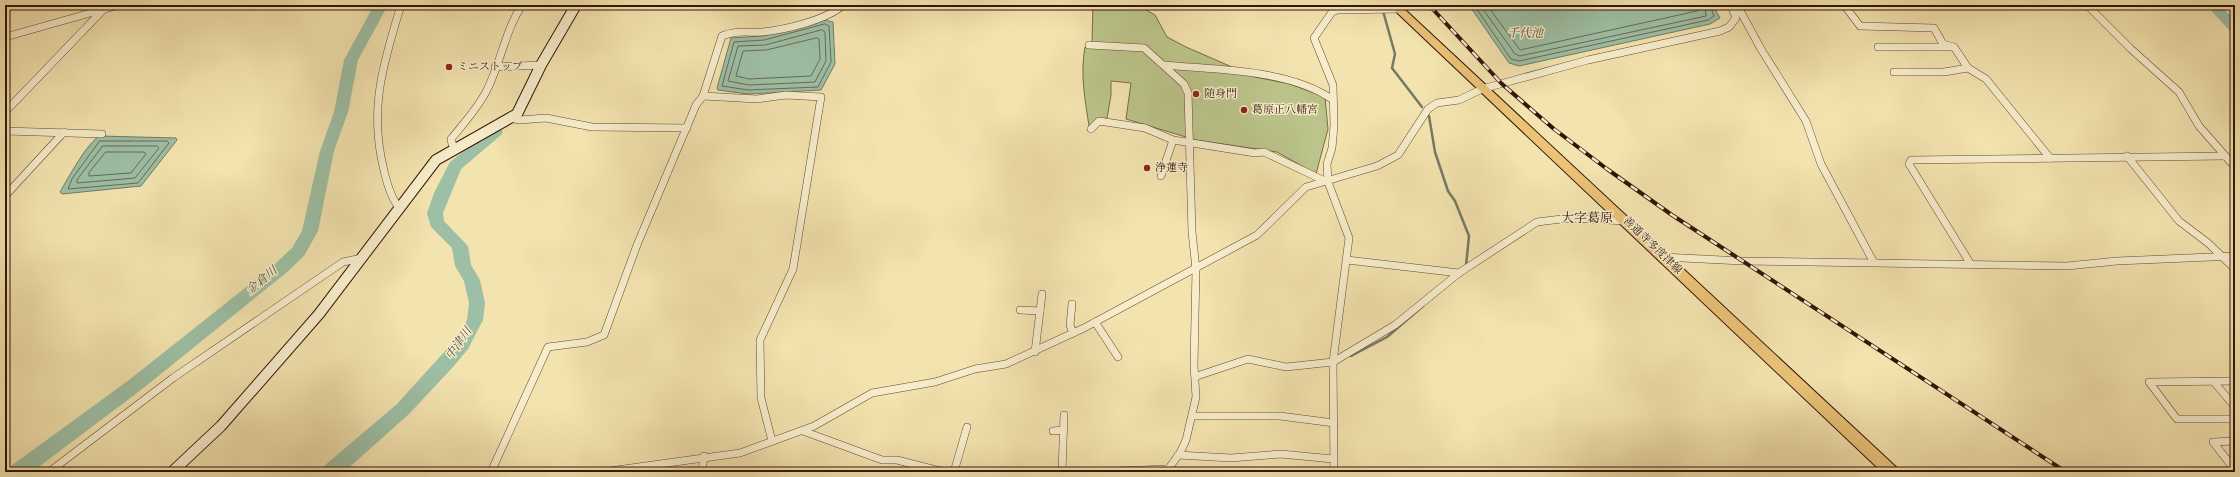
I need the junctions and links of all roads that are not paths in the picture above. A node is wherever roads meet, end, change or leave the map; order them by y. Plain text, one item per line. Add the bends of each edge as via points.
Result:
1 (119, 5) edge
2 (401, 5) edge
3 (522, 5) edge
4 (576, 5) edge
5 (843, 5) edge
6 (1731, 5) edge
7 (1737, 5) edge
8 (1844, 5) edge
9 (2087, 5) edge
10 (1396, 7) edge
11 (103, 10) junction
12 (5, 37) edge
13 (1089, 45) dead end
14 (1878, 47) dead end
15 (1954, 47) junction
16 (541, 65) junction
17 (1164, 65) junction
18 (495, 67) junction
19 (1968, 68) junction
20 (1894, 72) dead end
21 (1482, 89) junction
22 (703, 96) junction
23 (1333, 100) junction
24 (5, 112) edge
25 (511, 118) junction
26 (687, 128) junction
27 (1090, 130) dead end
28 (5, 131) edge
29 (64, 132) junction
30 (102, 134) dead end
31 (1173, 140) junction
32 (1189, 143) junction
33 (456, 147) junction
34 (2127, 156) junction
35 (2224, 156) junction
36 (2050, 158) junction
37 (2235, 167) edge
38 (1161, 176) dead end
39 (1328, 182) junction
40 (5, 196) edge
41 (398, 208) junction
42 (1626, 221) junction
43 (2222, 255) junction
44 (2235, 256) edge
45 (1663, 257) junction
46 (362, 258) junction
47 (1347, 260) junction
48 (1873, 261) junction
49 (1970, 263) junction
50 (1196, 269) junction
51 (2235, 269) edge
52 (1459, 273) junction
53 (1042, 294) dead end
54 (1072, 304) dead end
55 (1020, 310) dead end
56 (1040, 311) junction
57 (1095, 322) junction
58 (1073, 333) junction
59 (1035, 352) junction
60 (1118, 357) dead end
61 (1333, 362) junction
62 (1197, 376) junction
63 (2235, 381) edge
64 (2214, 382) junction
65 (2235, 407) edge
66 (1064, 415) dead end
67 (1193, 416) junction
68 (2235, 419) edge
69 (1334, 423) junction
70 (967, 427) dead end
71 (1063, 430) junction
72 (803, 431) junction
73 (1053, 431) dead end
74 (772, 441) junction
75 (2235, 441) edge
76 (1178, 455) junction
77 (704, 456) junction
78 (1333, 459) junction
79 (2235, 470) edge
80 (1166, 471) edge
81 (49, 472) edge
82 (172, 472) edge
83 (491, 472) edge
84 (602, 472) edge
85 (702, 472) edge
86 (944, 472) edge
87 (954, 472) edge
88 (1062, 472) edge
89 (1093, 472) edge
90 (1334, 472) edge
91 (1892, 472) edge

1 - 11 street
2 - 41 street via 377,84 374,112 378,155 392,200
3 - 18 street via 508,29
4 - 16 street
5 - 22 street via 832,13 803,22 762,32 734,31 722,36
6 - 21 street via 1736,18 1729,28 1588,60
7 - 48 street via 1806,121 1821,164
8 - 15 street via 1860,26 1934,28 1943,44
9 - 35 street via 2179,92 2199,126
10 - 21 main road, 善通寺多度津線
10 - 23 street via 1337,10 1320,26 1314,38 1333,86
11 - 12 street
11 - 24 street
13 - 17 street via 1144,48
14 - 15 street
15 - 19 street
16 - 18 street
16 - 25 street via 520,110
17 - 23 street via 1299,83 1327,93
17 - 32 street via 1184,84 1188,93
18 - 33 street via 491,82 481,101 451,140
19 - 20 street via 1944,72
19 - 36 street via 1986,79
21 - 39 street via 1458,100 1437,103 1428,109 1398,155 1376,166
21 - 42 main road, 善通寺多度津線
22 - 26 street via 696,105
22 - 74 street via 757,99 786,95 821,97 793,269 760,340 761,398
23 - 39 street via 1334,126 1332,148 1327,164
25 - 26 street via 546,118 592,127
25 - 33 street
26 - 83 street via 637,245 604,335 587,342 548,347
27 - 31 street via 1099,121 1145,128
28 - 29 street
29 - 30 street
29 - 40 street
31 - 32 street
31 - 38 street
32 - 39 street via 1255,153 1264,152
32 - 50 street
33 - 41 street via 436,160
34 - 35 street
34 - 36 street
34 - 43 street via 2175,217
35 - 37 street
36 - 49 street via 1911,160 1909,164
39 - 47 street via 1349,238
39 - 50 street via 1306,187 1257,236
41 - 46 street
42 - 45 main road, 善通寺多度津線
42 - 52 street via 1578,218 1538,222
43 - 44 street
43 - 49 street via 2067,266
43 - 51 street
45 - 48 street via 1742,261
45 - 91 main road, 善通寺多度津線
46 - 81 street via 343,262 173,378
46 - 82 street via 319,314 248,396 221,426
47 - 52 street
47 - 61 street
48 - 49 street
50 - 57 street
50 - 62 street via 1194,365
52 - 61 street via 1395,325
53 - 56 street
54 - 58 street via 1070,325
55 - 56 street
56 - 59 street
57 - 58 street
57 - 60 street
58 - 59 street
59 - 72 street via 1006,364 975,369 935,382 872,393
61 - 62 street via 1286,367 1248,359
61 - 69 street
62 - 67 street
63 - 64 street
64 - 65 street
64 - 68 street via 2149,382 2177,419
66 - 71 street
67 - 69 street via 1280,416
67 - 76 street via 1182,451
69 - 78 street
70 - 87 street
71 - 73 street
71 - 88 street
72 - 74 street
72 - 86 street via 882,460 898,460
74 - 77 street via 740,453
75 - 79 street via 2213,442
76 - 78 street via 1231,458 1281,454
76 - 80 street
77 - 84 street
77 - 85 street
78 - 90 street
80 - 89 street

